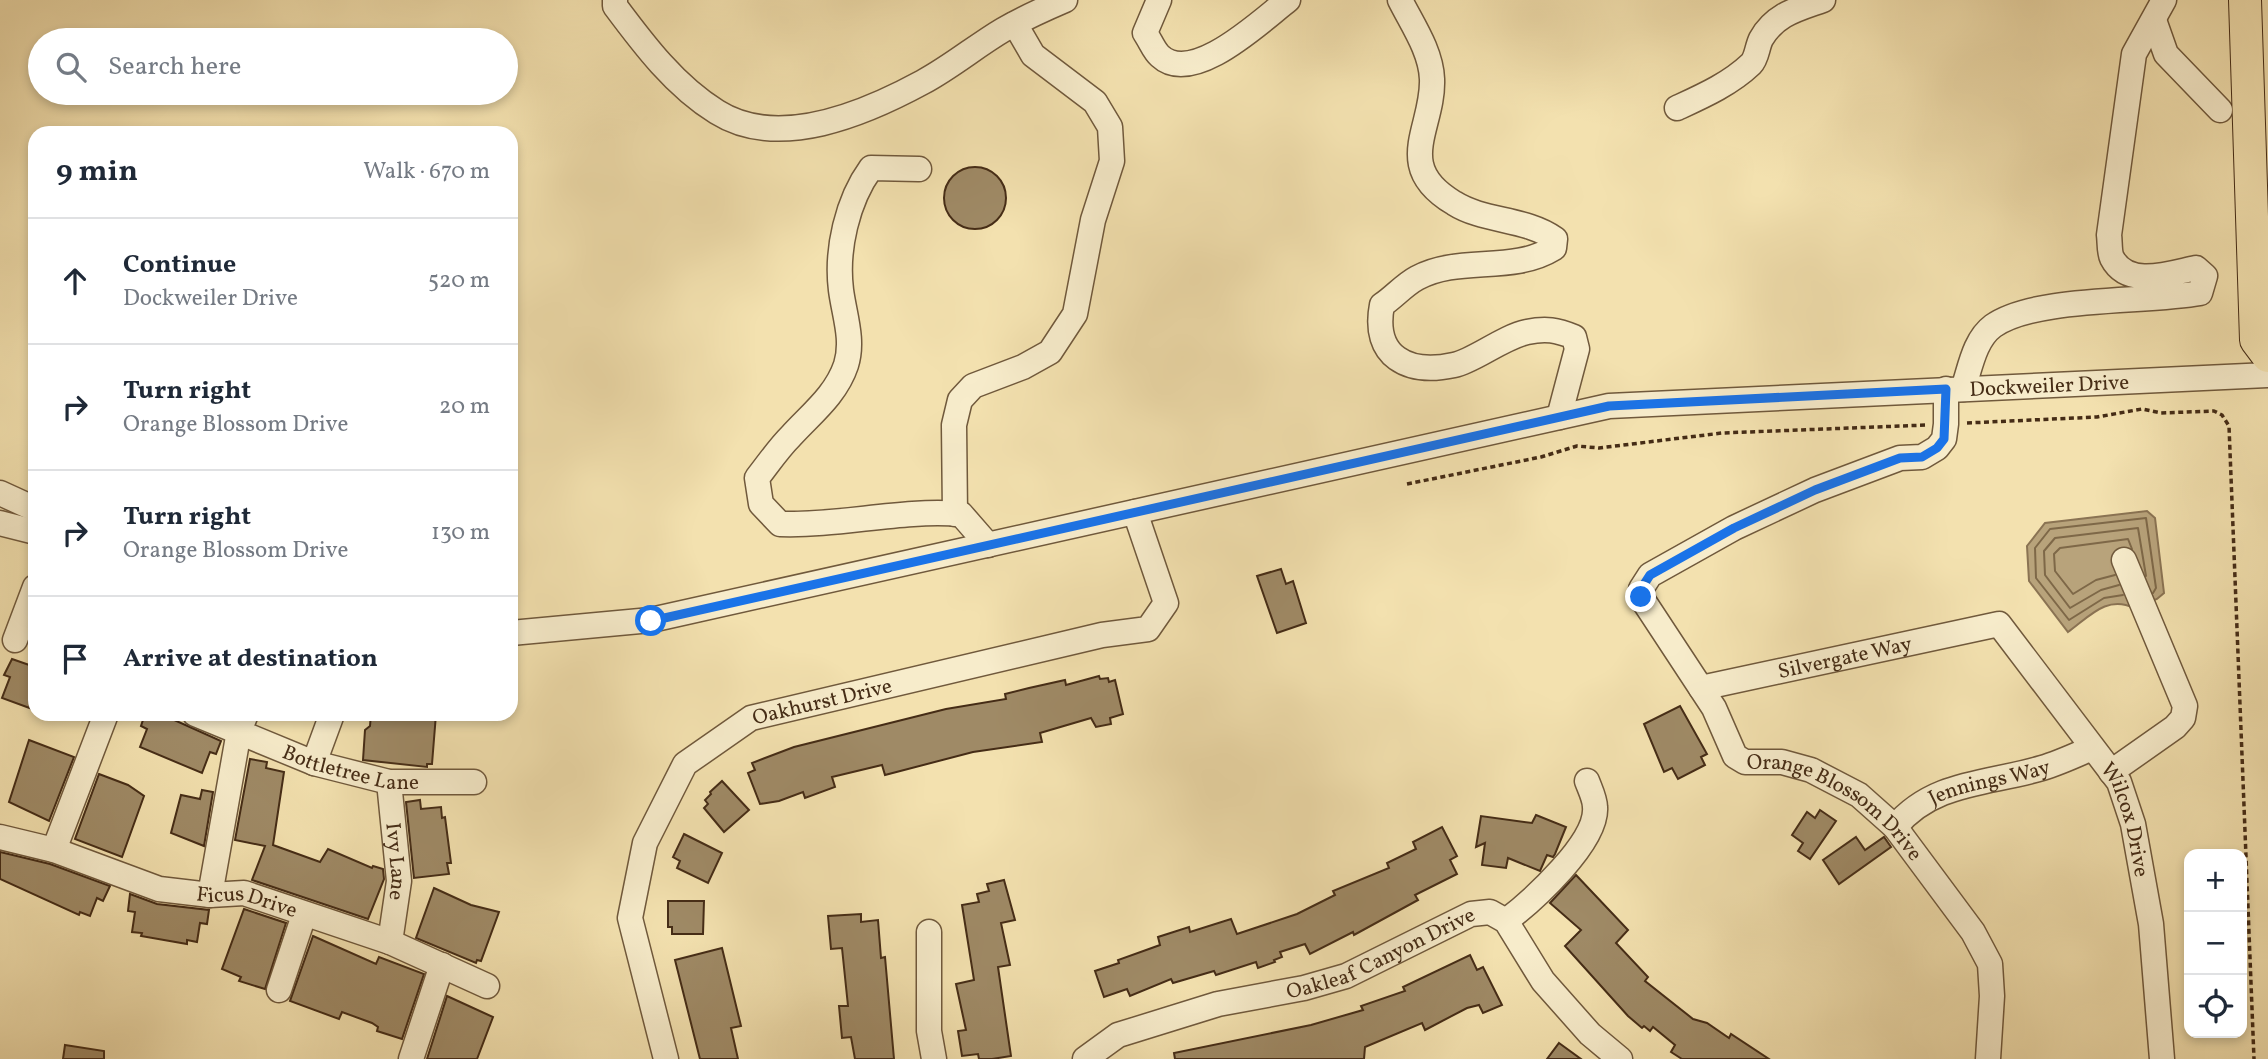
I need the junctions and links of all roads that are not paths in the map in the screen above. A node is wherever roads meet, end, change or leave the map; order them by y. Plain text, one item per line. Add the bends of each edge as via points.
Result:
1 (615, 0) edge
2 (1065, 0) edge
3 (1159, 0) edge
4 (1288, 0) edge
5 (1400, 0) edge
6 (1823, 0) edge
7 (2245, 0) edge
8 (2159, 10) edge
9 (1015, 24) junction
10 (1677, 108) dead end
11 (2220, 110) dead end
12 (919, 170) dead end
13 (2268, 356) edge
14 (2268, 375) edge
15 (1954, 389) junction
16 (1559, 417) junction
17 (0, 493) edge
18 (28, 506) edge
19 (1135, 512) junction
20 (954, 514) junction
21 (0, 523) edge
22 (28, 530) edge
23 (988, 545) junction
24 (2124, 560) dead end
25 (28, 608) edge
26 (1990, 625) joint
27 (518, 632) edge
28 (17, 641) edge
29 (1701, 688) junction
30 (103, 721) edge
31 (329, 721) edge
32 (243, 723) edge
33 (2092, 748) junction
34 (314, 763) junction
35 (2111, 772) junction
36 (1587, 780) dead end
37 (389, 782) junction
38 (474, 782) dead end
39 (1895, 827) junction
40 (0, 836) edge
41 (54, 850) junction
42 (210, 895) junction
43 (304, 915) junction
44 (1506, 921) junction
45 (929, 932) dead end
46 (390, 942) junction
47 (442, 965) junction
48 (487, 986) dead end
49 (279, 990) dead end
50 (411, 1059) edge
51 (666, 1059) edge
52 (934, 1059) edge
53 (1085, 1059) edge
54 (1620, 1059) edge
55 (1988, 1059) edge
56 (2162, 1059) edge

1 - 9 street via 653,57 717,112 746,125 792,130 849,114 923,82
2 - 9 street
3 - 4 street via 1145,33 1161,58 1182,65 1225,51
5 - 16 street via 1427,54 1432,78 1419,145 1422,170 1455,204 1555,239 1554,248 1522,263 1470,266 1416,278 1382,305 1384,346 1394,358 1418,367 1456,365 1524,332 1552,328 1562,332 1574,337 1577,349
6 - 10 street via 1787,13 1770,26 1754,61 1738,75
7 - 13 main road via 2256,340
8 - 11 street via 2166,54
8 - 15 street, Orange Blossom Drive via 2134,54 2114,184 2110,247 2112,258 2126,271 2150,278 2196,268 2205,276 2200,293 2047,309 2009,318 1979,341
9 - 20 street via 1033,55 1094,102 1110,127 1112,160 1093,220 1076,314 1050,352 973,386 960,400 954,425
12 - 20 street via 871,168 860,183 839,249 841,290 849,323 846,364 827,400 757,478 761,504 780,524 819,526 928,511
14 - 15 street, Dockweiler Drive
15 - 16 street, Dockweiler Drive via 1609,406
15 - 29 street, Orange Blossom Drive via 1944,439 1937,448 1922,457 1900,458 1815,490 1650,575 1641,597
16 - 19 street, Dockweiler Drive
17 - 18 street
19 - 23 street, Dockweiler Drive
19 - 51 street, Oakhurst Drive via 1166,603 1148,629 1102,635 751,719 685,764 645,843 630,918
20 - 23 street via 961,514
21 - 22 street
23 - 27 street, Dockweiler Drive via 651,621
24 - 35 street via 2185,706 2175,727
25 - 28 street
26 - 29 street, Silvergate Way
26 - 33 street, Wilcox Drive via 2002,627
29 - 39 street, Orange Blossom Drive via 1741,761 1782,762 1811,770 1859,795
30 - 41 street
31 - 34 street
32 - 34 street, Bottletree Lane
32 - 42 street
33 - 35 street, Wilcox Drive
33 - 39 street, Jennings Way via 2042,768 1944,790
34 - 37 street, Bottletree Lane
35 - 56 street, Wilcox Drive via 2133,824 2151,924
36 - 44 street via 1595,807 1591,830 1535,898
37 - 38 street, Bottletree Lane
37 - 46 street, Ivy Lane via 399,881
39 - 55 street, Orange Blossom Drive via 1973,932 1990,964
40 - 41 street, Ficus Drive
41 - 42 street, Ficus Drive via 159,889
42 - 43 street, Ficus Drive via 244,893
43 - 46 street, Ficus Drive
43 - 49 street
44 - 53 street, Oakleaf Canyon Drive via 1490,912 1471,914 1346,976 1219,1004 1118,1035
44 - 54 street, Oakleaf Canyon Drive via 1543,981 1590,1034
45 - 52 street via 929,1031
46 - 47 street, Ficus Drive
47 - 48 street, Ficus Drive
47 - 50 street

